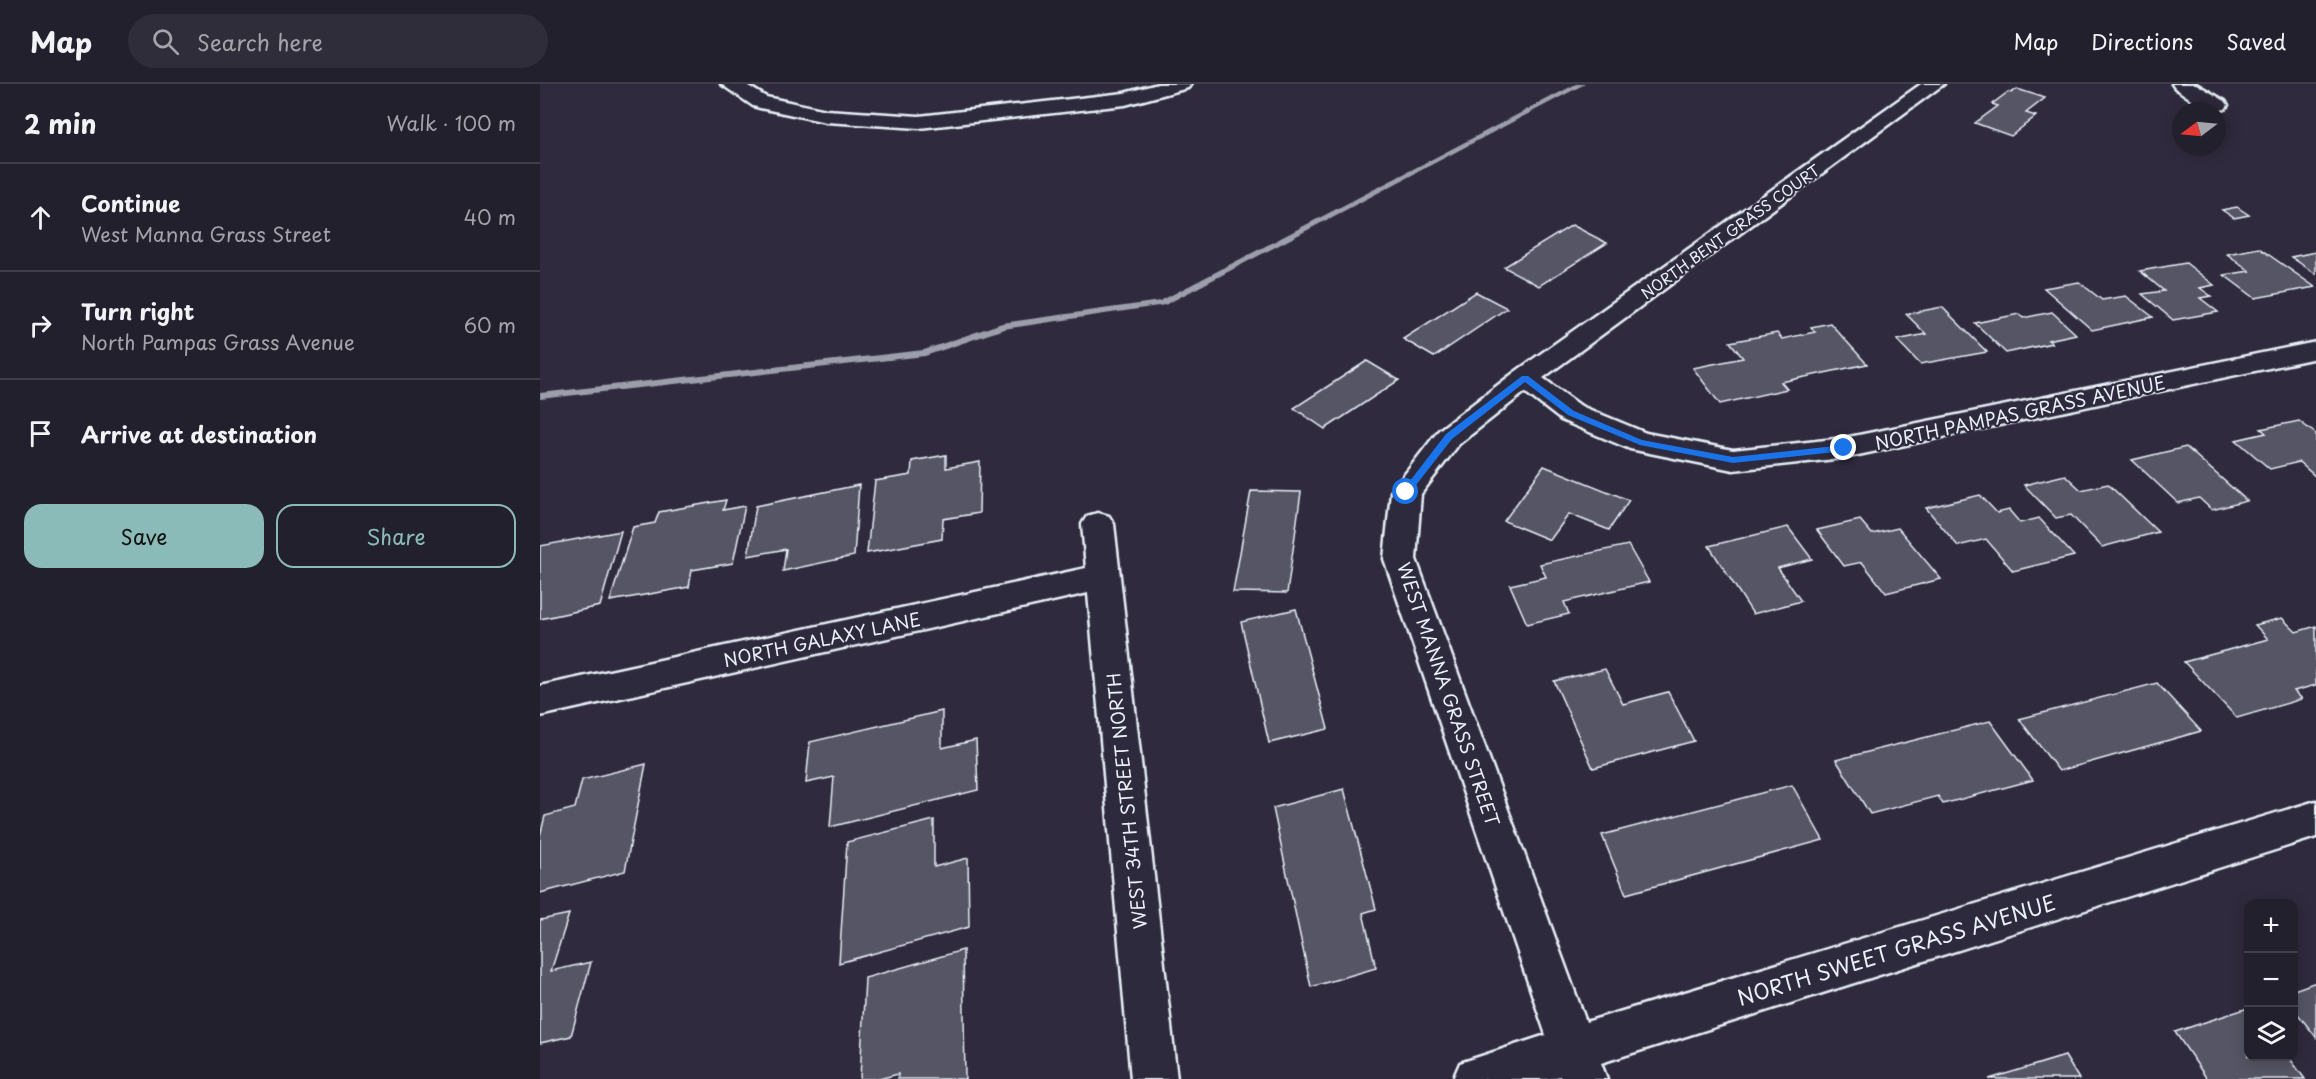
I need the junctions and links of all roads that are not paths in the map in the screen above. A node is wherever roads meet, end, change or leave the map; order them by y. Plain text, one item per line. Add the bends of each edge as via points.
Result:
1 (731, 84) edge
2 (1181, 84) edge
3 (1934, 84) edge
4 (2182, 84) edge
5 (2213, 102) edge
6 (2316, 350) edge
7 (1525, 378) junction
8 (1098, 524) dead end
9 (1103, 577) junction
10 (540, 701) edge
11 (2316, 819) edge
12 (1579, 1064) edge
13 (1154, 1079) edge
14 (1476, 1079) edge

1 - 2 street via 760,102 826,116 919,122 1044,101 1125,99
3 - 7 street, NORTH BENT GRASS COURT
4 - 5 street
6 - 7 street, NORTH PAMPAS GRASS AVENUE via 1844,448 1733,460 1640,442 1571,413
7 - 12 street, WEST MANNA GRASS STREET via 1449,436 1406,492 1400,559
8 - 9 street, WEST 34TH STREET NORTH
9 - 10 street, NORTH GALAXY LANE
9 - 13 street, WEST 34TH STREET NORTH
11 - 12 street, NORTH SWEET GRASS AVENUE
12 - 14 street, NORTH SWEET GRASS AVENUE

